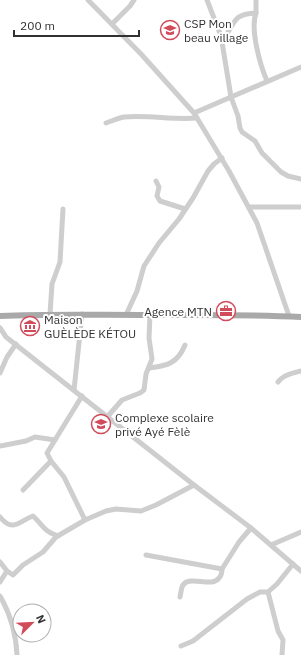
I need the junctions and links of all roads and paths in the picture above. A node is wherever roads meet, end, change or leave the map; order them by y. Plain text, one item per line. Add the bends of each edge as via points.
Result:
1 (88, 0) edge
2 (134, 0) edge
3 (207, 0) edge
4 (256, 0) edge
5 (256, 13) junction
6 (112, 24) junction
7 (221, 36) junction
8 (301, 66) edge
9 (267, 80) junction
10 (231, 97) junction
11 (194, 113) junction
12 (197, 118) junction
13 (106, 123) dead end
14 (222, 158) junction
15 (301, 179) edge
16 (156, 181) dead end
17 (249, 207) junction
18 (301, 207) edge
19 (63, 209) dead end
20 (185, 209) junction
21 (50, 314) junction
22 (82, 314) junction
23 (126, 315) junction
24 (150, 315) junction
25 (0, 316) edge
26 (289, 316) junction
27 (301, 317) edge
28 (0, 328) edge
29 (16, 344) junction
30 (185, 345) dead end
31 (149, 368) junction
32 (301, 371) edge
33 (0, 373) edge
34 (278, 382) dead end
35 (74, 390) junction
36 (82, 396) junction
37 (108, 416) junction
38 (55, 440) junction
39 (0, 446) edge
40 (51, 461) junction
41 (194, 485) junction
42 (22, 490) dead end
43 (0, 517) edge
44 (85, 520) junction
45 (251, 528) junction
46 (301, 532) edge
47 (58, 536) junction
48 (271, 545) junction
49 (146, 555) dead end
50 (0, 562) edge
51 (293, 564) junction
52 (222, 570) junction
53 (7, 571) junction
54 (301, 571) edge
55 (0, 582) edge
56 (268, 592) junction
57 (0, 596) edge
58 (180, 597) dead end
59 (181, 646) dead end
60 (17, 655) edge
61 (282, 655) edge

1 - 6 street
2 - 6 street
3 - 7 street
4 - 5 street
5 - 7 street via 238,16 227,34
5 - 9 street via 254,20 259,56
6 - 11 street
7 - 10 street
8 - 9 street
9 - 10 street
10 - 11 street
10 - 15 street via 242,132 255,141 262,153 281,172
11 - 12 street
12 - 13 street via 123,117
12 - 14 street
14 - 17 street
14 - 20 street via 208,171
16 - 20 street via 160,201
17 - 18 street
17 - 26 street
19 - 21 street via 60,262 52,284
20 - 23 street via 144,266 137,291
21 - 22 main road
21 - 25 main road
22 - 23 main road
22 - 35 street
23 - 24 main road
24 - 26 main road
24 - 31 street via 149,338 152,359
26 - 27 main road
28 - 29 street via 6,337
29 - 33 street
29 - 35 street
30 - 31 street via 178,359
31 - 37 street via 144,390 122,400
32 - 34 street via 290,374
35 - 36 street
36 - 37 street
36 - 38 street
37 - 41 street
38 - 39 street via 35,437
38 - 40 street via 47,453
40 - 42 street
40 - 44 street via 64,477
41 - 44 street via 141,511 116,509
41 - 45 street
43 - 47 street via 13,525 33,516 44,530
44 - 47 street
45 - 48 street
45 - 52 street
46 - 48 street
47 - 53 street via 43,552 13,575
48 - 51 street
49 - 52 street
50 - 53 street
51 - 54 street
51 - 56 street
52 - 58 street via 219,579 213,582 186,583 182,586
53 - 55 street
56 - 59 street via 260,592 247,600 192,641
56 - 61 street via 278,631 283,640
57 - 60 street via 13,626

